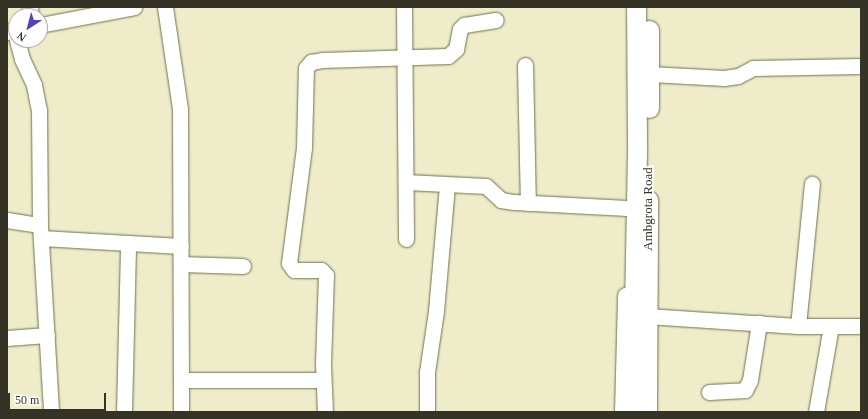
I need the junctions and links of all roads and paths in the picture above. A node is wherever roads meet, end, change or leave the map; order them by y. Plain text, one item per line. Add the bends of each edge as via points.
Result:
1 (134, 7) edge
2 (166, 7) edge
3 (404, 7) edge
4 (628, 7) edge
5 (636, 7) edge
6 (648, 7) edge
7 (496, 20) dead end
8 (48, 23) edge
9 (19, 48) edge
10 (405, 58) junction
11 (525, 65) dead end
12 (861, 66) edge
13 (650, 74) junction
14 (406, 182) junction
15 (447, 184) junction
16 (812, 184) dead end
17 (528, 203) junction
18 (627, 208) junction
19 (7, 220) edge
20 (41, 231) junction
21 (406, 238) dead end
22 (128, 243) junction
23 (181, 246) junction
24 (181, 264) junction
25 (243, 266) dead end
26 (647, 316) junction
27 (759, 323) junction
28 (798, 326) junction
29 (831, 326) junction
30 (861, 326) edge
31 (47, 335) junction
32 (7, 338) edge
33 (181, 380) junction
34 (323, 380) junction
35 (709, 392) dead end
36 (51, 412) edge
37 (124, 412) edge
38 (181, 412) edge
39 (325, 412) edge
40 (427, 412) edge
41 (622, 412) edge
42 (632, 412) edge
43 (647, 412) edge
44 (816, 412) edge

1 - 8 street
2 - 23 street via 180,109
3 - 10 street
4 - 18 street
5 - 42 main road via 637,143
6 - 13 main road, Ambgrota Road
7 - 10 street via 464,25 460,30 456,49 451,55
9 - 20 street via 37,97
10 - 14 street
10 - 34 street via 322,60 311,62 306,68 304,148 289,263 294,270 321,270 326,275
11 - 17 street
12 - 13 street via 753,68 738,76 724,78
13 - 26 main road, Ambgrota Road
14 - 15 street
14 - 21 street
15 - 17 street via 486,186 501,200
15 - 40 street via 436,311 427,372
16 - 28 street
17 - 18 street
18 - 41 street
19 - 20 street
20 - 22 street
20 - 31 street
22 - 23 street
22 - 37 street
23 - 24 street
24 - 25 street
24 - 33 street
26 - 27 street
26 - 43 main road, Ambgrota Road
27 - 28 street
27 - 35 street via 750,380 745,390
28 - 29 street
29 - 30 street
29 - 44 street
31 - 32 street
31 - 36 street
33 - 34 street
33 - 38 street
34 - 39 street

